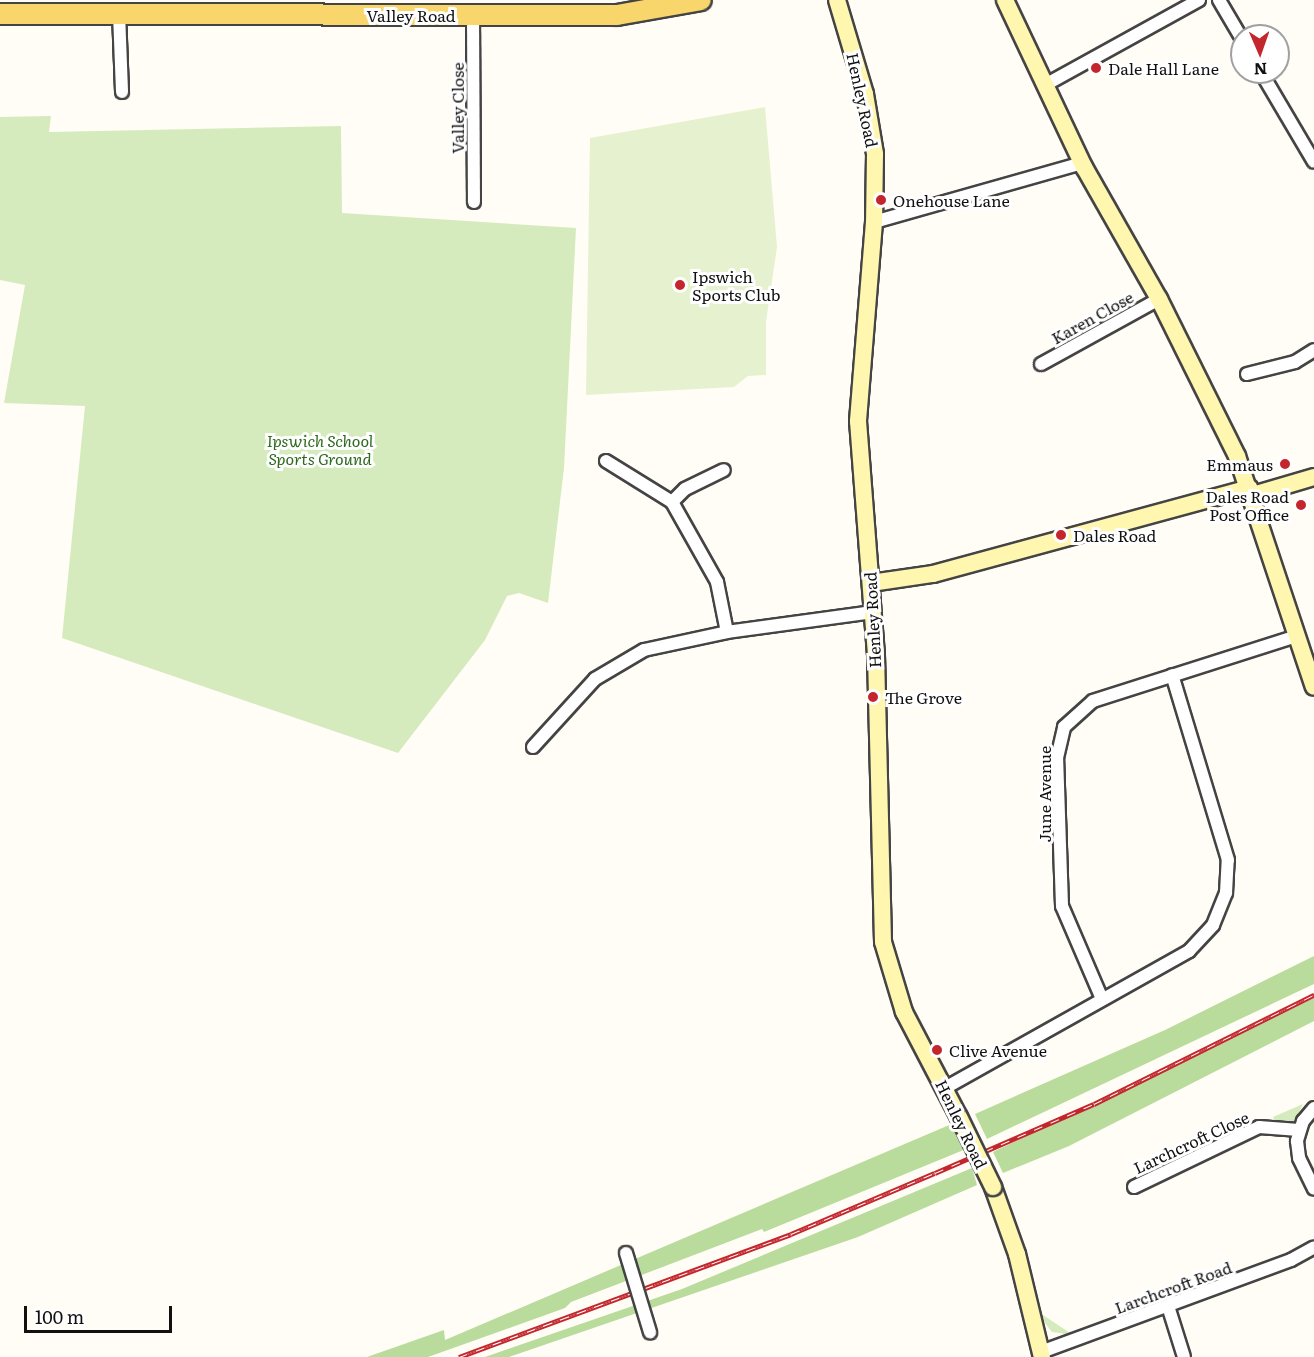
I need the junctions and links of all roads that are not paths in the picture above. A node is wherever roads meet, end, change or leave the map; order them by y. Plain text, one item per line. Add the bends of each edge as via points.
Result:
1 (701, 0) edge
2 (837, 0) edge
3 (1005, 0) edge
4 (1199, 0) edge
5 (1219, 0) edge
6 (119, 13) junction
7 (0, 14) edge
8 (473, 15) junction
9 (1233, 24) edge
10 (1268, 84) edge
11 (1045, 85) junction
12 (128, 86) dead end
13 (1314, 162) edge
14 (1082, 163) junction
15 (474, 202) dead end
16 (874, 222) junction
17 (1159, 299) junction
18 (1314, 350) edge
19 (1041, 364) dead end
20 (1247, 374) dead end
21 (606, 461) dead end
22 (724, 470) dead end
23 (1314, 477) edge
24 (1252, 491) junction
25 (672, 502) junction
26 (871, 583) junction
27 (873, 612) junction
28 (727, 632) junction
29 (1297, 636) junction
30 (1172, 675) junction
31 (1314, 687) edge
32 (533, 747) dead end
33 (1102, 999) junction
34 (945, 1088) junction
35 (1314, 1107) edge
36 (1299, 1130) junction
37 (1133, 1187) dead end
38 (1314, 1189) edge
39 (1314, 1247) edge
40 (626, 1253) dead end
41 (1168, 1306) junction
42 (650, 1332) dead end
43 (1042, 1355) edge
44 (1184, 1357) edge

1 - 8 main road, Valley Road via 617,15
2 - 16 street, Henley Road via 872,130
3 - 11 street
4 - 11 street
5 - 9 street
6 - 7 main road, Valley Road
6 - 8 main road, Valley Road
6 - 12 street via 119,74
8 - 15 street, Valley Close
10 - 13 street
11 - 14 street
14 - 16 street
14 - 17 street
16 - 26 street, Henley Road via 858,421
17 - 19 street, Karen Close
17 - 24 street
18 - 20 street via 1295,362
21 - 25 street
22 - 25 street via 685,489
23 - 24 street
24 - 26 street via 933,574
24 - 29 street
25 - 28 street via 714,574
26 - 27 street, Henley Road
27 - 28 street
27 - 34 street, Henley Road via 883,942 901,1003
28 - 32 street via 644,650 608,671 595,679
29 - 30 street, June Avenue
29 - 31 street
30 - 33 street via 1228,860 1226,893 1214,925 1189,951
30 - 33 street, June Avenue via 1093,701 1071,718 1059,743 1062,906
33 - 34 street
34 - 43 street, Henley Road, bridge via 993,1186 1017,1254
35 - 36 street
36 - 37 street, Larchcroft Close via 1259,1127
36 - 38 street via 1298,1152
39 - 41 street, Larchcroft Road via 1291,1260
40 - 42 street, bridge
41 - 43 street, Larchcroft Road
41 - 44 street

